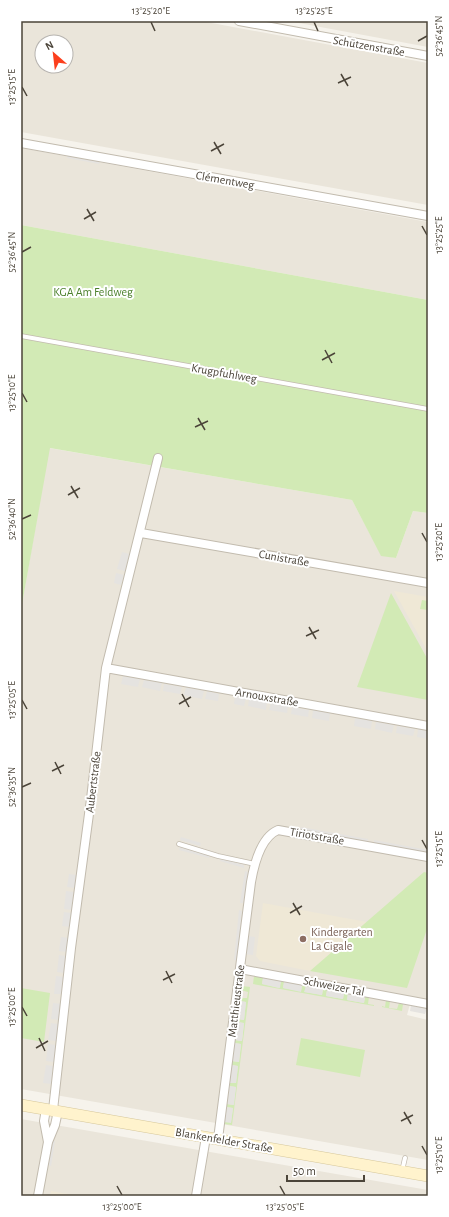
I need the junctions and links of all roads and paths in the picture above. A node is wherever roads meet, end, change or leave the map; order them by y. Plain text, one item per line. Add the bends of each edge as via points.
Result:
1 (239, 21) edge
2 (428, 56) edge
3 (21, 143) edge
4 (428, 216) edge
5 (21, 336) edge
6 (428, 409) edge
7 (158, 458) dead end
8 (141, 533) junction
9 (428, 583) edge
10 (106, 668) junction
11 (428, 726) edge
12 (179, 844) dead end
13 (428, 857) edge
14 (255, 864) junction
15 (240, 969) junction
16 (428, 1004) edge
17 (21, 1105) edge
18 (52, 1110) junction
19 (206, 1137) junction
20 (218, 1139) junction
21 (48, 1142) junction
22 (405, 1158) dead end
23 (402, 1172) junction
24 (428, 1176) edge
25 (38, 1196) edge
26 (196, 1196) edge

1 - 2 street, Schützenstraße
3 - 4 street, Clémentweg
5 - 6 lane, Krugpfuhlweg
7 - 8 street, Aubertstraße via 141,522
8 - 9 street, Cunistraße
8 - 10 street, Aubertstraße
10 - 11 street, Arnouxstraße
10 - 18 street, Aubertstraße
12 - 14 lane
13 - 14 street, Tiriotstraße via 278,830 266,839
14 - 15 street, Matthieustraße
15 - 16 street, Schweizer Tal
15 - 20 street, Matthieustraße
17 - 18 street, Blankenfelder Straße
18 - 19 street, Blankenfelder Straße
18 - 21 street via 55,1125
18 - 21 street via 44,1121
19 - 20 street, Blankenfelder Straße
19 - 26 street
20 - 23 street, Blankenfelder Straße
21 - 25 street
22 - 23 lane
23 - 24 street, Blankenfelder Straße

